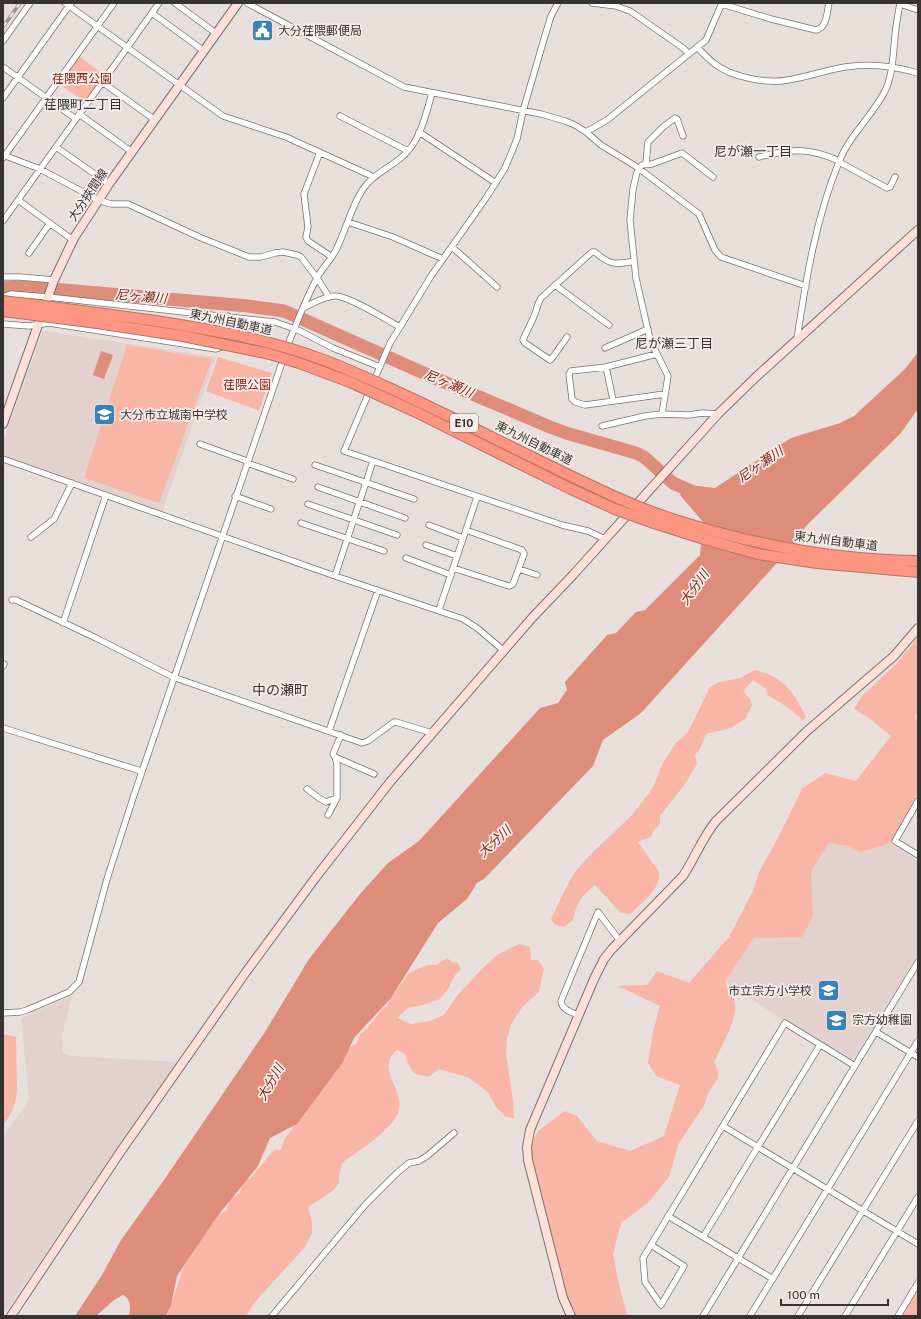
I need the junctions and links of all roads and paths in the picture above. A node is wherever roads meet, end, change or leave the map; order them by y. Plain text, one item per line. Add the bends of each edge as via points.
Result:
1 (30, 3) edge
2 (114, 3) edge
3 (158, 3) edge
4 (175, 3) edge
5 (238, 3) edge
6 (247, 3) edge
7 (558, 3) edge
8 (592, 3) edge
9 (829, 3) edge
10 (900, 3) edge
11 (68, 4) edge
12 (722, 4) edge
13 (918, 10) edge
14 (152, 13) junction
15 (98, 26) junction
16 (216, 34) junction
17 (3, 41) edge
18 (127, 47) junction
19 (697, 47) junction
20 (204, 51) junction
21 (689, 54) junction
22 (3, 67) edge
23 (892, 67) junction
24 (918, 73) edge
25 (18, 77) junction
26 (102, 82) junction
27 (180, 85) junction
28 (432, 94) junction
29 (3, 98) edge
30 (46, 98) junction
31 (524, 111) junction
32 (78, 116) junction
33 (340, 116) dead end
34 (155, 120) junction
35 (419, 132) junction
36 (586, 132) junction
37 (683, 136) dead end
38 (56, 147) junction
39 (408, 151) junction
40 (132, 152) junction
41 (320, 152) junction
42 (4, 156) edge
43 (759, 157) dead end
44 (839, 162) junction
45 (646, 163) junction
46 (639, 168) junction
47 (40, 170) junction
48 (713, 176) dead end
49 (374, 177) junction
50 (895, 177) dead end
51 (109, 184) junction
52 (496, 184) junction
53 (18, 200) junction
54 (98, 200) junction
55 (3, 221) edge
56 (348, 222) junction
57 (50, 224) junction
58 (918, 230) edge
59 (73, 240) junction
60 (452, 247) junction
61 (29, 253) dead end
62 (332, 257) junction
63 (443, 259) junction
64 (634, 261) junction
65 (3, 277) edge
66 (317, 278) junction
67 (54, 280) junction
68 (555, 285) junction
69 (806, 286) junction
70 (497, 287) dead end
71 (3, 297) edge
72 (48, 297) junction
73 (329, 297) junction
74 (3, 301) edge
75 (303, 308) junction
76 (3, 311) edge
77 (228, 316) junction
78 (3, 324) edge
79 (37, 325) junction
80 (609, 325) dead end
81 (400, 327) junction
82 (294, 328) junction
83 (648, 329) junction
84 (566, 337) dead end
85 (797, 339) junction
86 (605, 348) dead end
87 (657, 354) junction
88 (380, 367) junction
89 (606, 367) junction
90 (665, 394) junction
91 (613, 400) junction
92 (662, 414) junction
93 (718, 414) junction
94 (3, 424) edge
95 (602, 426) dead end
96 (200, 444) dead end
97 (3, 459) edge
98 (373, 461) junction
99 (247, 462) junction
100 (315, 465) dead end
101 (293, 479) dead end
102 (72, 483) junction
103 (366, 483) junction
104 (318, 487) dead end
105 (106, 495) junction
106 (235, 496) junction
107 (478, 497) junction
108 (414, 499) dead end
109 (360, 502) junction
110 (308, 504) dead end
111 (271, 509) dead end
112 (405, 518) dead end
113 (354, 520) junction
114 (301, 523) dead end
115 (429, 525) dead end
116 (466, 530) junction
117 (222, 535) junction
118 (397, 535) dead end
119 (31, 537) dead end
120 (463, 538) junction
121 (347, 539) junction
122 (605, 539) junction
123 (426, 545) dead end
124 (384, 551) dead end
125 (457, 556) junction
126 (406, 558) dead end
127 (918, 561) edge
128 (453, 568) junction
129 (519, 569) junction
130 (918, 572) edge
131 (451, 575) junction
132 (538, 575) dead end
133 (335, 576) junction
134 (378, 590) junction
135 (12, 600) dead end
136 (439, 610) junction
137 (63, 623) junction
138 (918, 628) edge
139 (503, 650) junction
140 (173, 677) junction
141 (3, 728) edge
142 (329, 731) junction
143 (432, 733) junction
144 (341, 735) junction
145 (335, 757) junction
146 (141, 771) junction
147 (374, 774) dead end
148 (307, 789) dead end
149 (337, 798) junction
150 (918, 801) edge
151 (328, 815) dead end
152 (918, 855) edge
153 (620, 941) junction
154 (918, 962) edge
155 (3, 1013) edge
156 (578, 1015) junction
157 (876, 1032) junction
158 (918, 1041) edge
159 (820, 1045) junction
160 (911, 1053) junction
161 (918, 1058) edge
162 (855, 1066) junction
163 (918, 1121) edge
164 (723, 1126) junction
165 (454, 1132) dead end
166 (758, 1147) junction
167 (793, 1168) junction
168 (828, 1189) junction
169 (918, 1197) edge
170 (863, 1210) junction
171 (668, 1216) junction
172 (897, 1231) junction
173 (703, 1237) junction
174 (918, 1244) edge
175 (651, 1245) junction
176 (738, 1258) junction
177 (773, 1279) junction
178 (918, 1283) edge
179 (11, 1316) edge
180 (272, 1316) edge
181 (571, 1316) edge
182 (702, 1316) edge
183 (750, 1316) edge
184 (798, 1316) edge
185 (845, 1316) edge
186 (898, 1316) edge

1 - 17 street
2 - 15 street
3 - 14 street
4 - 16 street
5 - 16 street, 大分挾間線
6 - 28 street via 396,83
7 - 31 street via 547,29
8 - 21 street via 616,6 630,11
9 - 12 street via 824,24 816,30
10 - 13 street
10 - 23 street
11 - 15 street
11 - 25 street
12 - 19 street via 706,40
14 - 18 street
14 - 20 street
15 - 18 street
15 - 30 street
16 - 20 street, 大分挾間線
18 - 26 street
18 - 27 street
19 - 21 street
19 - 23 street via 723,69 766,81 787,81 856,65
20 - 27 street, 大分挾間線
21 - 36 street via 607,120
22 - 25 street
23 - 24 street
23 - 44 street via 884,92
25 - 29 street
25 - 30 street
26 - 32 street
26 - 34 street
27 - 34 street, 大分挾間線
27 - 41 street via 223,116 286,137
28 - 31 street
28 - 35 street
30 - 32 street
30 - 42 street
31 - 36 street via 565,121
31 - 52 street via 515,146
32 - 38 street
32 - 40 street
33 - 39 street
34 - 40 street, 大分挾間線
35 - 39 street
35 - 52 street
36 - 46 street via 601,145
37 - 45 street via 675,118 648,142
38 - 47 street
38 - 51 street
39 - 49 street
40 - 51 street, 大分挾間線
41 - 49 street
41 - 62 street via 304,194 308,227 306,237
42 - 47 street
43 - 44 street via 790,151 822,153
44 - 50 street via 887,188
44 - 69 street via 819,223
45 - 46 street
45 - 48 street via 682,153
46 - 64 street via 633,189 631,214
46 - 69 street via 699,214 721,257
47 - 53 street
47 - 54 street
49 - 56 street via 363,189
51 - 54 street, 大分挾間線
52 - 60 street
53 - 55 street
53 - 57 street
54 - 59 street, 大分挾間線
54 - 66 street via 111,204 128,204 199,238 249,257 284,252 297,255
56 - 62 street
56 - 63 street via 386,234
57 - 59 street
57 - 61 street
58 - 85 street
59 - 67 street, 大分挾間線
60 - 63 street
60 - 70 street
62 - 66 street
63 - 81 street
64 - 68 street via 609,263 592,252
64 - 83 street
65 - 67 street
66 - 73 street
66 - 75 street
67 - 72 street, 大分挾間線
68 - 80 street
68 - 84 street via 538,303 523,340 550,360
69 - 85 street
71 - 72 street via 12,294
72 - 77 street
72 - 79 street, 大分挾間線
73 - 75 street
73 - 81 street via 346,298
74 - 127 highway, 東九州自動車道 / E10, bridge via 186,326 276,345 364,377 619,499 657,514 724,535 781,547 837,555
75 - 82 street
76 - 130 highway, 東九州自動車道 / E10, bridge via 183,336 270,354 350,382 571,489 654,523 758,554 817,563
77 - 79 street via 224,344 216,349 49,323
77 - 82 street via 275,322
78 - 79 street
79 - 94 street, 大分挾間線
81 - 88 street
82 - 88 street via 333,348
82 - 99 street
83 - 86 street
83 - 87 street
85 - 93 street
87 - 89 street
87 - 90 street via 668,376
88 - 98 street via 344,451
89 - 91 street
89 - 91 street via 571,371 571,397 575,402 588,405
90 - 91 street
90 - 92 street
92 - 93 street
92 - 95 street
93 - 122 street
96 - 99 street
97 - 102 street
98 - 103 street
98 - 107 street
99 - 101 street
99 - 106 street
100 - 103 street
102 - 105 street
102 - 119 street via 54,519
103 - 108 street
103 - 109 street
104 - 109 street
105 - 117 street
105 - 137 street
106 - 111 street
106 - 117 street
107 - 116 street
107 - 122 street via 588,531
109 - 112 street
109 - 113 street
110 - 113 street
113 - 118 street
113 - 121 street
114 - 121 street
115 - 120 street
116 - 120 street
116 - 129 street via 522,550 524,554
117 - 133 street
117 - 140 street
120 - 125 street
121 - 124 street
121 - 133 street
122 - 139 street
123 - 125 street
125 - 128 street
126 - 131 street
128 - 129 street via 509,586 513,584
128 - 131 street
129 - 132 street
131 - 136 street
133 - 134 street
134 - 136 street
134 - 142 street
135 - 137 street
136 - 139 street via 463,619
137 - 140 street
138 - 153 street via 894,656 807,731 710,827 683,876
139 - 143 street
140 - 142 street
140 - 146 street
141 - 146 street
142 - 144 street
143 - 144 street via 394,722 362,743
143 - 179 street via 358,823 274,933 121,1150
144 - 145 street via 333,754
145 - 147 street
145 - 149 street
146 - 155 street via 107,879 79,982 69,992 27,1010
148 - 149 street via 326,802
149 - 151 street
150 - 152 street via 895,841
153 - 156 street via 601,965
153 - 156 street via 598,912 561,1001 563,1007
154 - 157 street
156 - 181 street via 530,1130 527,1147 528,1160 563,1298
157 - 160 street
157 - 162 street
158 - 160 street
159 - 162 street
159 - 164 street via 785,1023
159 - 166 street
160 - 161 street
160 - 168 street
162 - 167 street
163 - 170 street
164 - 166 street
164 - 171 street
165 - 180 street via 427,1156 398,1172 365,1205
166 - 167 street
166 - 173 street
167 - 168 street
167 - 176 street
168 - 170 street
168 - 177 street
169 - 172 street
170 - 172 street
170 - 184 street
171 - 173 street
171 - 175 street
172 - 174 street
172 - 185 street
173 - 176 street
175 - 175 street via 643,1258 645,1282 661,1305 684,1266
176 - 177 street
176 - 182 street
177 - 183 street
178 - 186 street

